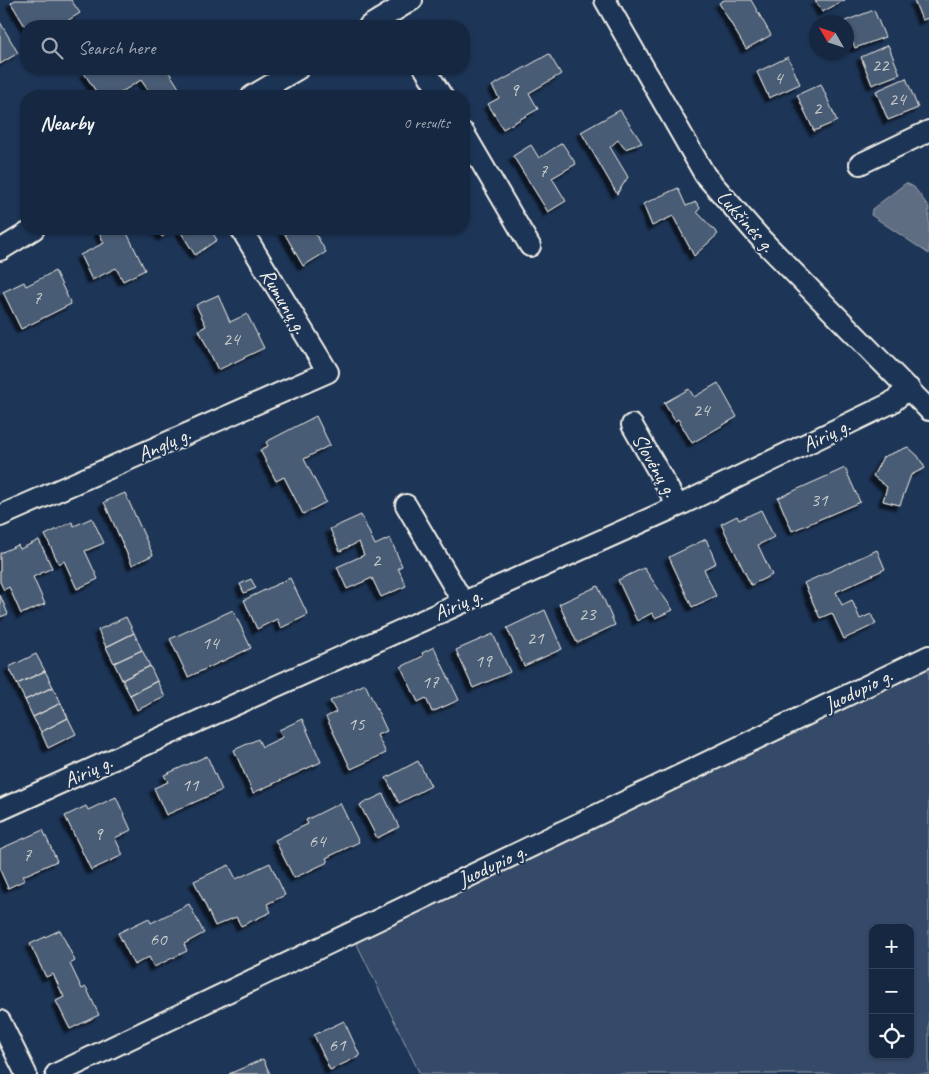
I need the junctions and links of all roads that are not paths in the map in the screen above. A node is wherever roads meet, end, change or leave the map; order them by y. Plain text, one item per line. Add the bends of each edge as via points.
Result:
1 (412, 0) edge
2 (605, 0) edge
3 (396, 19) edge
4 (288, 75) edge
5 (429, 75) edge
6 (262, 90) edge
7 (438, 90) edge
8 (929, 131) edge
9 (470, 144) edge
10 (860, 164) dead end
11 (24, 235) edge
12 (245, 235) edge
13 (530, 246) dead end
14 (0, 250) edge
15 (328, 372) joint
16 (909, 388) junction
17 (929, 410) edge
18 (632, 424) dead end
19 (406, 505) dead end
20 (678, 506) junction
21 (0, 516) edge
22 (463, 602) junction
23 (929, 656) edge
24 (0, 810) edge
25 (0, 1021) edge
26 (26, 1074) edge
27 (56, 1074) edge

1 - 3 street
2 - 16 street, Lukšinės g. via 705,175 762,240
4 - 6 street
5 - 7 street
8 - 10 street
9 - 13 street
11 - 14 street
12 - 15 street, Rumunų g.
15 - 21 street, Anglų g.
16 - 17 street, Lukšinės g.
16 - 20 street, Airių g. via 891,403
18 - 20 street, Slovėnų g.
19 - 22 street
20 - 22 street, Airių g.
22 - 24 street, Airių g.
23 - 27 street, Juodupio g.
25 - 26 street

